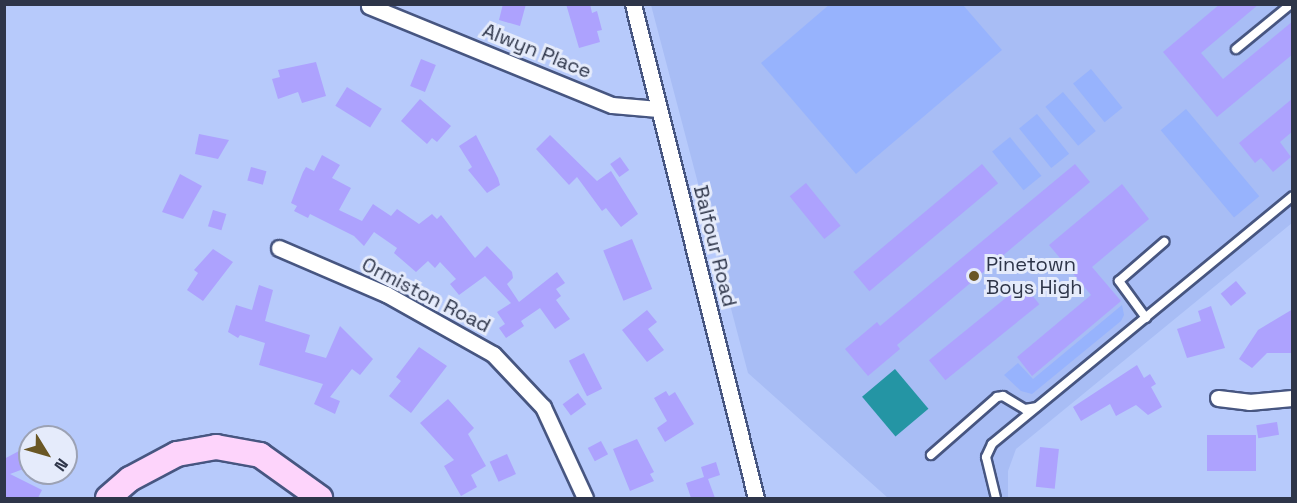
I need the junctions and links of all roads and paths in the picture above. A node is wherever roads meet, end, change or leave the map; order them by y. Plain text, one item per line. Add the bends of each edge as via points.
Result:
1 (633, 4) edge
2 (1292, 5) edge
3 (369, 6) dead end
4 (1236, 49) dead end
5 (658, 109) junction
6 (1293, 197) edge
7 (1164, 242) dead end
8 (279, 248) dead end
9 (1146, 318) junction
10 (1218, 398) dead end
11 (1293, 398) edge
12 (1037, 407) junction
13 (931, 455) dead end
14 (108, 498) edge
15 (320, 498) edge
16 (585, 498) edge
17 (756, 498) edge
18 (996, 498) edge

1 - 5 street, Balfour Road
2 - 4 lane
3 - 5 street, Alwyn Place via 612,105
5 - 17 street, Balfour Road
6 - 9 lane
7 - 9 lane via 1119,281
8 - 16 street, Ormiston Road via 386,294 493,354 527,385 543,407
9 - 12 lane
10 - 11 street via 1249,402
12 - 13 lane via 1025,409 1003,396 997,397
12 - 18 lane via 992,444 986,457
14 - 15 main road via 130,478 177,454 216,447 260,455

